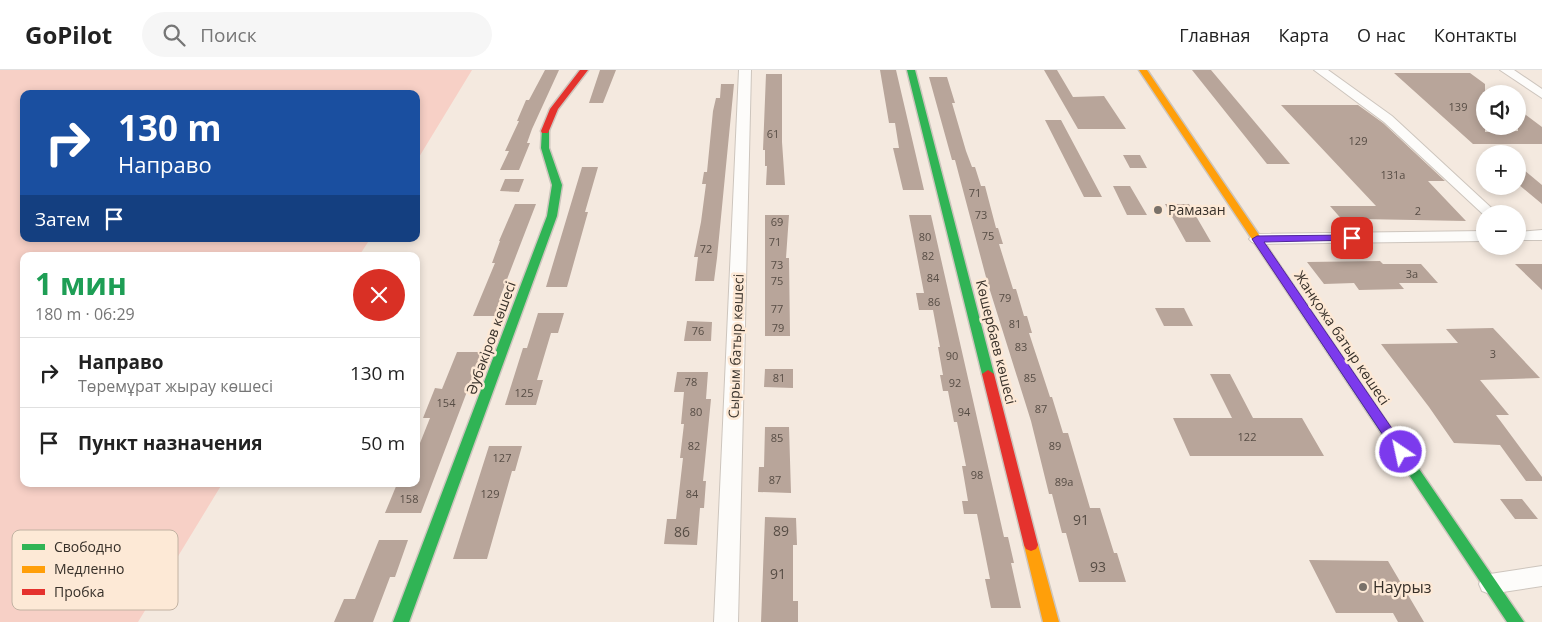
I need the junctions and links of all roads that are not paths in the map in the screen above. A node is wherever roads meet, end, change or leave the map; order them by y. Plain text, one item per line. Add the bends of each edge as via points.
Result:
1 (584, 70) edge
2 (745, 70) edge
3 (911, 70) edge
4 (1142, 70) edge
5 (1320, 70) edge
6 (1506, 70) edge
7 (1542, 94) edge
8 (1481, 205) edge
9 (1476, 236) edge
10 (1526, 236) edge
11 (1542, 236) edge
12 (1257, 239) junction
13 (1542, 576) edge
14 (1490, 584) junction
15 (401, 622) edge
16 (726, 622) edge
17 (1051, 622) edge
18 (1516, 622) edge

1 - 15 street, Әубәкіров көшесі via 565,92 544,136 545,155 557,183 552,216
2 - 16 street, Сырым батыр көшесі
3 - 17 street, Көшербаев көшесі
4 - 12 street, Жанқожа батыр көшесі
5 - 8 street via 1388,119
6 - 7 street
9 - 12 street
10 - 11 street
12 - 14 street, Жанқожа батыр көшесі
13 - 14 street
14 - 18 street, Жанқожа батыр көшесі

